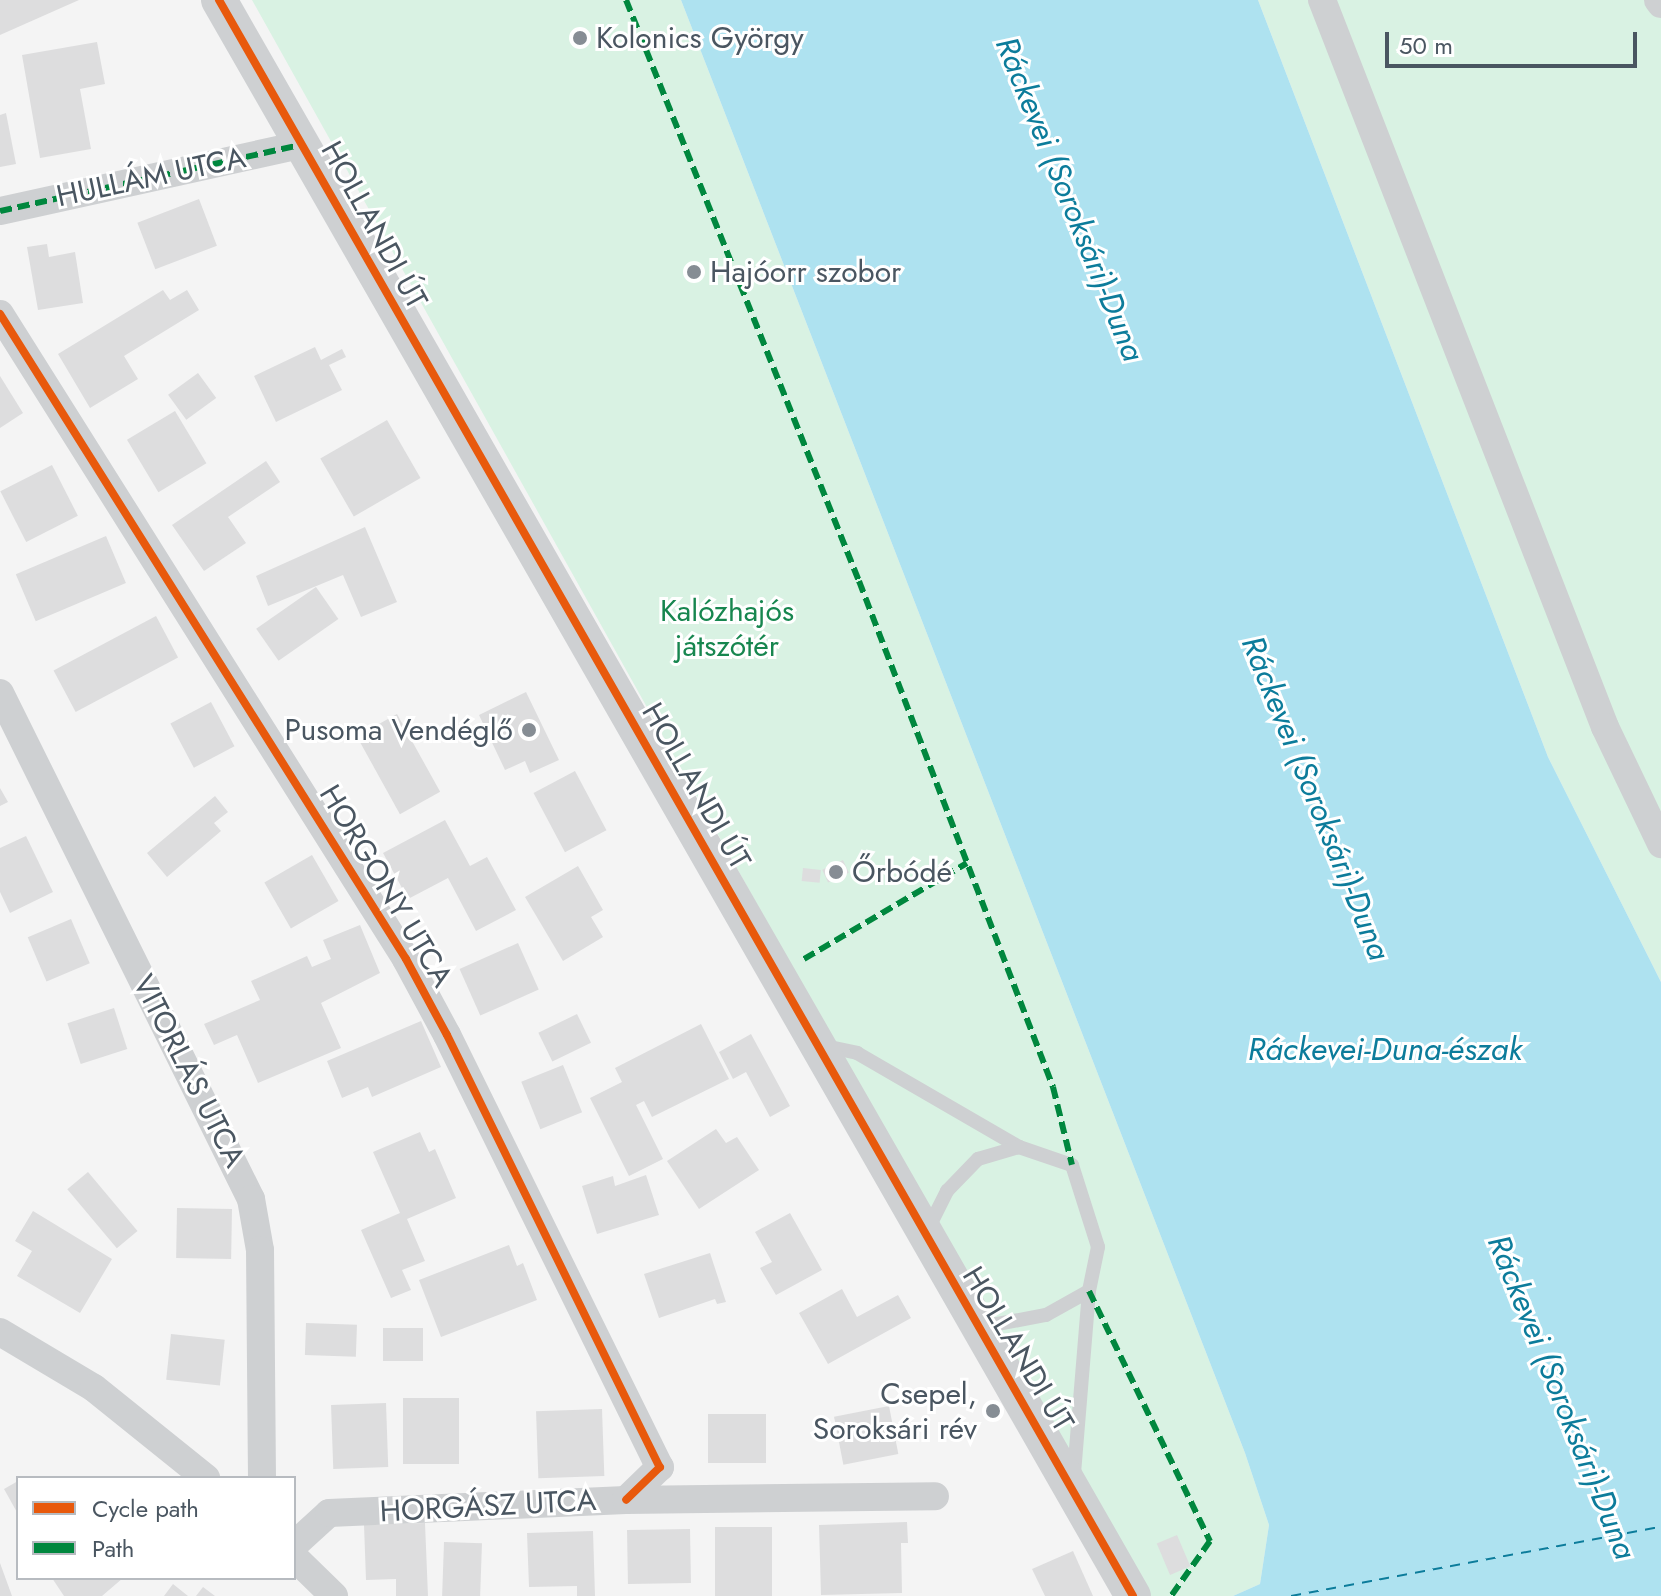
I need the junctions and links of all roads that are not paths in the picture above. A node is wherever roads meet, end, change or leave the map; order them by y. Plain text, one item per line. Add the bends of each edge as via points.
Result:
1 (219, 0) edge
2 (1322, 0) edge
3 (301, 145) junction
4 (0, 211) edge
5 (0, 314) edge
6 (0, 693) edge
7 (1661, 844) edge
8 (817, 1045) junction
9 (1019, 1147) junction
10 (924, 1238) junction
11 (1089, 1291) junction
12 (976, 1328) junction
13 (0, 1332) edge
14 (660, 1467) junction
15 (204, 1476) edge
16 (262, 1476) edge
17 (1073, 1487) junction
18 (935, 1496) dead end
19 (626, 1500) junction
20 (678, 1500) junction
21 (296, 1543) edge
22 (296, 1559) edge
23 (334, 1596) edge
24 (1133, 1596) edge

1 - 3 street, HOLLANDI ÚT
2 - 7 street via 1605,727
3 - 4 street, HULLÁM UTCA
3 - 8 street, HOLLANDI ÚT
5 - 14 street, HORGONY UTCA via 406,959
6 - 16 street, VITORLÁS UTCA via 251,1199 260,1250
8 - 9 lane via 857,1053
8 - 10 street, HOLLANDI ÚT
9 - 10 lane via 978,1159 947,1191
9 - 11 lane via 1072,1165 1098,1247
10 - 12 street, HOLLANDI ÚT
11 - 12 lane via 1046,1315
11 - 17 lane
12 - 17 street, HOLLANDI ÚT
13 - 15 street via 94,1388
14 - 19 street
14 - 20 street, HORGONY UTCA
17 - 24 street, HOLLANDI ÚT
18 - 20 street, HORGÁSZ UTCA
19 - 20 street, HORGÁSZ UTCA
19 - 21 street, HORGÁSZ UTCA via 329,1513
22 - 23 street

